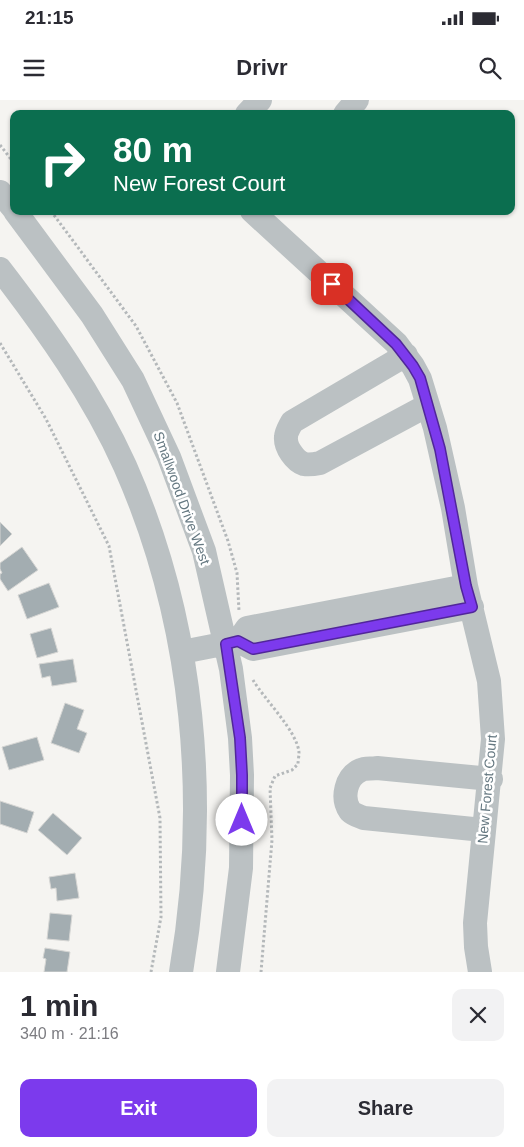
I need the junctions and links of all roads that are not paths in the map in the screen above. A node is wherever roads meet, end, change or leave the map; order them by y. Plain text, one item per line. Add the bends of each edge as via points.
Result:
1 (260, 100) edge
2 (357, 100) edge
3 (251, 110) edge
4 (348, 110) edge
5 (0, 192) edge
6 (10, 205) edge
7 (18, 215) edge
8 (256, 215) edge
9 (0, 269) edge
10 (406, 355) junction
11 (428, 405) junction
12 (469, 597) junction
13 (232, 642) junction
14 (182, 652) junction
15 (491, 779) junction
16 (484, 830) junction
17 (181, 972) edge
18 (228, 972) edge
19 (480, 972) edge

1 - 3 street
2 - 4 street
5 - 6 street, Smallwood Drive West
7 - 13 street, Smallwood Drive West via 92,315 133,380 169,457 204,551
8 - 10 street, New Forest Court
9 - 14 street via 70,367 125,466 163,574
10 - 11 street, New Forest Court via 420,378
10 - 11 street via 292,422 286,437 287,445 302,463 320,463
11 - 12 street, New Forest Court via 440,449
12 - 13 street via 247,628
12 - 15 street, New Forest Court via 492,701
13 - 14 street
13 - 18 street, Smallwood Drive West via 242,775 241,868
14 - 17 street via 196,803 190,908
15 - 16 street, New Forest Court
15 - 16 street via 377,768 360,770 349,780 346,790 350,810 364,818
16 - 19 street, New Forest Court via 475,923

